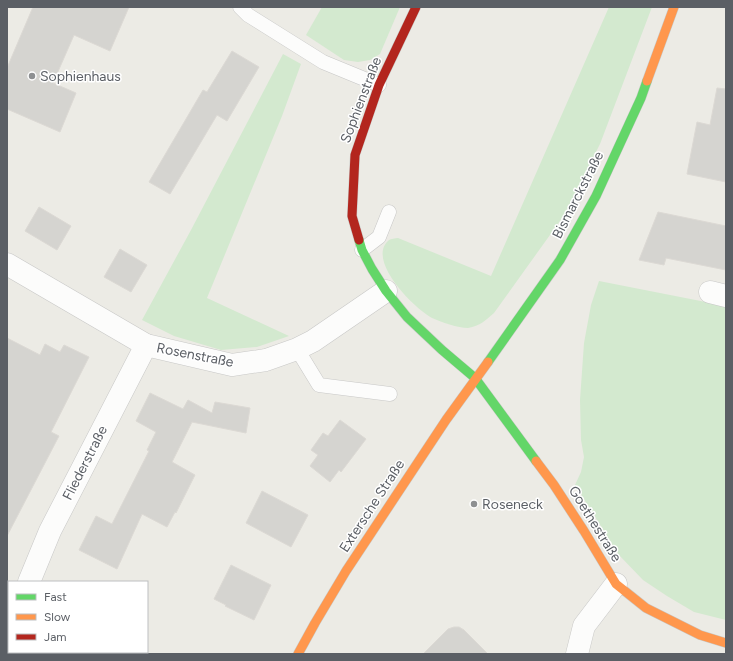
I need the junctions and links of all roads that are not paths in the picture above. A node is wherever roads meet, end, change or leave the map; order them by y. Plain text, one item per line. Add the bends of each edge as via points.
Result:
1 (240, 7) edge
2 (416, 7) edge
3 (674, 7) edge
4 (379, 85) junction
5 (389, 212) dead end
6 (362, 250) junction
7 (7, 264) edge
8 (386, 291) junction
9 (146, 346) junction
10 (297, 349) junction
11 (476, 378) junction
12 (390, 394) dead end
13 (29, 581) edge
14 (616, 584) junction
15 (726, 643) edge
16 (298, 654) edge
17 (577, 654) edge

1 - 4 lane via 248,15 323,62
2 - 4 street, Sophienstraße
3 - 11 street, Bismarckstraße via 641,98 596,196 560,260
4 - 6 street, Sophienstraße via 355,155 352,216
5 - 6 lane via 379,237
6 - 8 street, Sophienstraße
7 - 9 street, Rosenstraße
8 - 10 street, Rosenstraße via 313,341
8 - 11 street, Sophienstraße via 407,317
9 - 10 street, Rosenstraße via 232,365 266,360
9 - 13 street, Fliederstraße via 50,531
10 - 12 lane via 319,385
11 - 14 street, Goethestraße via 554,486
11 - 16 street, Extersche Straße via 346,571
14 - 15 street, Goethestraße via 646,608 700,636
14 - 17 street via 584,626

